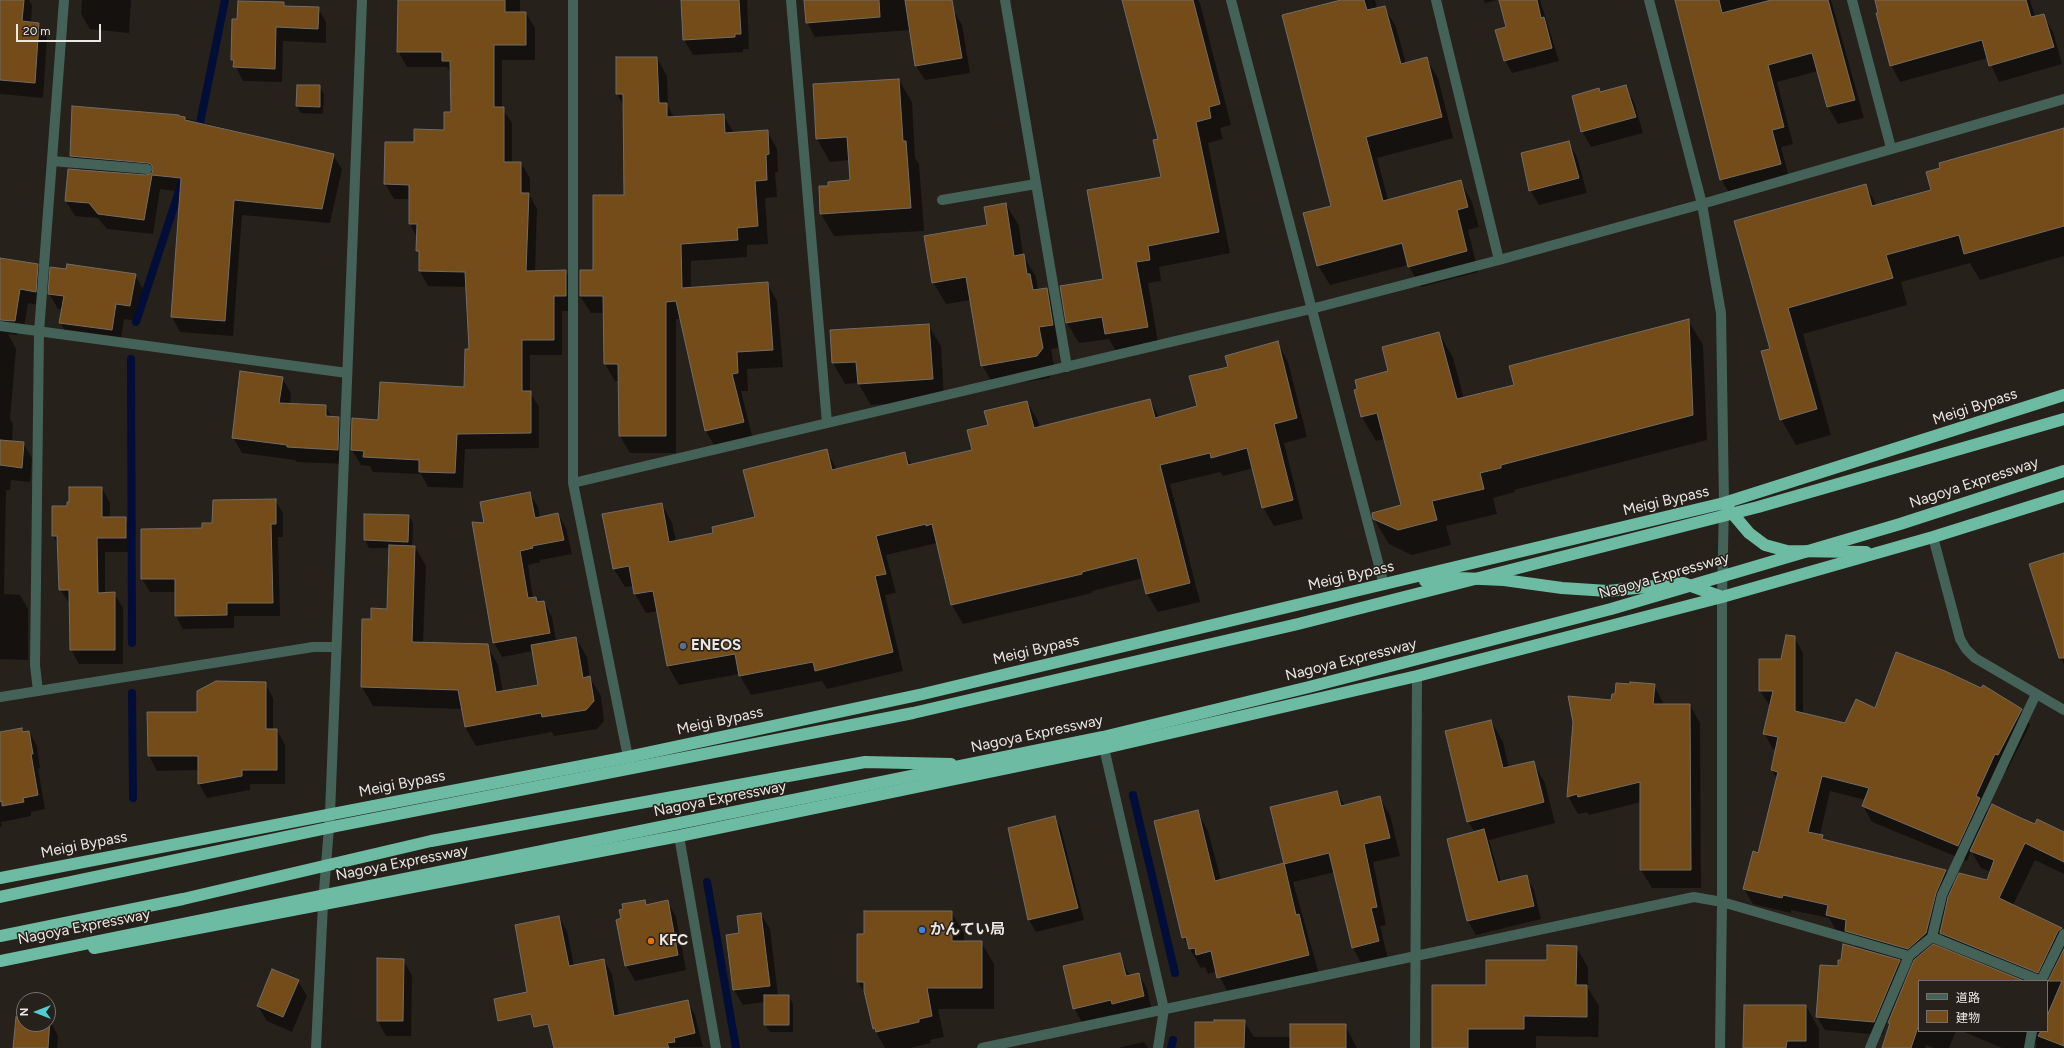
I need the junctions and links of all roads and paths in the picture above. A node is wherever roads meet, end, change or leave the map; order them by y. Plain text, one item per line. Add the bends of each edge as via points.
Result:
1 (64, 0) edge
2 (362, 0) edge
3 (574, 0) edge
4 (791, 0) edge
5 (1005, 0) edge
6 (1231, 0) edge
7 (1436, 0) edge
8 (1649, 0) edge
9 (1852, 0) edge
10 (2064, 98) edge
11 (1891, 148) junction
12 (52, 161) junction
13 (147, 169) dead end
14 (1036, 184) junction
15 (942, 200) dead end
16 (1702, 204) junction
17 (1499, 260) junction
18 (1311, 309) junction
19 (0, 326) edge
20 (40, 332) junction
21 (1067, 367) junction
22 (347, 373) junction
23 (2064, 395) edge
24 (2064, 419) edge
25 (827, 423) junction
26 (2064, 471) edge
27 (573, 484) junction
28 (2064, 496) edge
29 (1724, 503) junction
30 (1933, 537) junction
31 (1879, 553) junction
32 (1384, 585) junction
33 (1722, 597) junction
34 (336, 647) junction
35 (1417, 676) junction
36 (38, 690) junction
37 (2036, 694) junction
38 (0, 696) edge
39 (2063, 706) edge
40 (1104, 748) junction
41 (628, 757) junction
42 (972, 764) junction
43 (330, 814) junction
44 (679, 836) junction
45 (0, 878) edge
46 (0, 897) edge
47 (1722, 902) junction
48 (323, 904) junction
49 (2064, 934) edge
50 (0, 936) edge
51 (1932, 937) junction
52 (1417, 956) junction
53 (1910, 956) junction
54 (0, 961) edge
55 (0, 966) edge
56 (2039, 980) edge
57 (2041, 980) edge
58 (1164, 1009) junction
59 (2032, 1032) edge
60 (316, 1048) edge
61 (716, 1048) edge
62 (982, 1048) edge
63 (1158, 1048) edge
64 (1416, 1048) edge
65 (1720, 1048) edge
66 (1870, 1048) edge
67 (2029, 1048) edge

1 - 12 street
2 - 22 street
3 - 27 street
4 - 25 street
5 - 14 street
6 - 18 street
7 - 17 street
8 - 16 street
9 - 11 street
10 - 11 street
11 - 16 street
12 - 13 street
12 - 20 street
14 - 15 street
14 - 21 street
16 - 17 street
16 - 29 street via 1721,313
17 - 18 street
18 - 21 street
18 - 32 street
19 - 20 street
20 - 22 street
20 - 36 street via 35,665
21 - 25 street
22 - 34 street
23 - 29 highway, Meigi Bypass
24 - 46 highway, bridge via 1751,509 1298,624 929,710 337,826
25 - 27 street
26 - 42 highway, Nagoya Expressway, bridge via 1900,524 1611,609 1309,688 1103,737
27 - 41 street
28 - 30 highway
29 - 31 highway via 1749,533 1764,545 1788,551
29 - 32 highway, Meigi Bypass
29 - 33 street
30 - 31 highway
30 - 37 street via 1960,639 1966,649 1975,658
31 - 33 highway
32 - 33 highway via 1459,578 1608,591 1683,583
32 - 41 highway, Meigi Bypass via 923,694
33 - 35 highway
33 - 47 street
34 - 36 street via 313,647
34 - 43 street
35 - 40 highway
35 - 52 street
36 - 38 street
37 - 39 street
37 - 51 street via 1942,895
40 - 44 highway
40 - 58 street
41 - 43 highway, Meigi Bypass
42 - 50 highway, bridge via 865,762 431,841 183,899
42 - 54 highway, Nagoya Expressway, bridge
43 - 45 highway, Meigi Bypass
43 - 48 street
44 - 48 highway
44 - 61 street
47 - 52 street via 1694,897
47 - 53 street
47 - 65 street
48 - 55 highway
48 - 60 street
49 - 57 street
51 - 53 street
51 - 56 street
52 - 58 street
52 - 64 street
53 - 66 street
58 - 62 street
58 - 63 street
59 - 67 street

